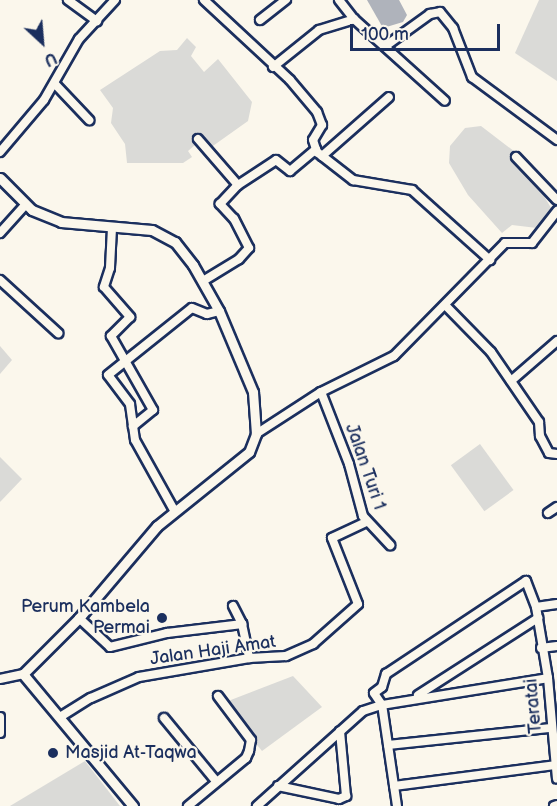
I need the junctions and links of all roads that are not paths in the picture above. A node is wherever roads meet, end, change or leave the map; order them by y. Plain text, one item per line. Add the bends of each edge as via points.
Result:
1 (68, 0) edge
2 (115, 0) edge
3 (286, 0) edge
4 (339, 0) edge
5 (209, 1) edge
6 (354, 19) junction
7 (260, 20) dead end
8 (97, 21) junction
9 (387, 45) junction
10 (273, 67) junction
11 (55, 84) junction
12 (389, 97) dead end
13 (445, 101) dead end
14 (89, 120) dead end
15 (198, 138) dead end
16 (557, 140) edge
17 (316, 149) junction
18 (0, 152) edge
19 (322, 156) junction
20 (516, 157) dead end
21 (0, 178) edge
22 (238, 185) junction
23 (557, 200) edge
24 (25, 205) junction
25 (557, 211) edge
26 (112, 228) junction
27 (0, 233) edge
28 (490, 260) junction
29 (0, 280) edge
30 (203, 281) junction
31 (446, 306) junction
32 (219, 310) junction
33 (58, 333) dead end
34 (557, 341) edge
35 (126, 358) junction
36 (511, 381) junction
37 (321, 392) junction
38 (133, 426) junction
39 (256, 434) junction
40 (557, 454) edge
41 (557, 507) edge
42 (174, 510) junction
43 (549, 513) dead end
44 (367, 522) junction
45 (390, 545) dead end
46 (557, 604) edge
47 (233, 606) dead end
48 (536, 607) junction
49 (79, 618) junction
50 (538, 618) junction
51 (242, 624) junction
52 (557, 646) edge
53 (541, 648) junction
54 (249, 656) junction
55 (23, 674) junction
56 (548, 678) junction
57 (0, 679) edge
58 (218, 696) dead end
59 (415, 697) junction
60 (382, 705) junction
61 (0, 717) edge
62 (60, 717) junction
63 (164, 718) dead end
64 (551, 728) junction
65 (340, 731) junction
66 (0, 733) edge
67 (388, 745) junction
68 (555, 765) junction
69 (557, 778) edge
70 (216, 781) junction
71 (278, 786) junction
72 (394, 786) junction
73 (133, 806) edge
74 (188, 806) edge
75 (257, 806) edge
76 (397, 806) edge

1 - 8 street
2 - 8 street
3 - 7 street
4 - 6 street
5 - 10 street
6 - 9 street
6 - 10 street via 319,30
8 - 11 street via 70,51
9 - 13 street
9 - 16 street via 430,14 440,12 453,28 472,77
10 - 17 street via 290,80 317,112 322,125 313,140
11 - 14 street
11 - 18 street
12 - 19 street
15 - 22 street
17 - 19 street
17 - 22 street via 290,171 276,160
19 - 28 street via 360,183 412,190
20 - 23 street
21 - 24 street
22 - 30 street via 220,205 234,219 249,246 239,259
24 - 26 street via 68,224
24 - 27 street
25 - 28 street via 532,243 507,242
26 - 30 street via 166,235 188,256
26 - 35 street via 110,268 104,287 130,317 111,334
28 - 31 street
29 - 33 street
30 - 32 street
31 - 36 street via 491,352
31 - 37 street via 394,356
32 - 35 street via 207,314 192,308
32 - 39 street via 253,392
34 - 36 street
35 - 38 street via 108,375 130,404
35 - 38 street via 153,410
36 - 40 street via 539,422 540,436 549,453
37 - 39 street
37 - 44 street, Jalan Turi 1
38 - 42 street via 135,440
39 - 42 street via 245,456
41 - 43 street
42 - 49 street
44 - 45 street, Jalan Turi 1
44 - 54 street, Jalan Haji Amat via 337,534 332,541 357,607 323,638 298,652 269,659
46 - 48 street
47 - 51 street
48 - 50 street, Teratai
48 - 60 street, Teratai via 528,583 519,583 386,674 382,687 374,693
49 - 51 street via 110,647 167,633
49 - 55 street
50 - 53 street, Teratai
50 - 59 street
51 - 54 street
52 - 53 street
53 - 56 street, Teratai
54 - 62 street, Jalan Haji Amat via 139,677
55 - 57 street
55 - 62 street
56 - 59 street
56 - 64 street, Teratai
58 - 70 street via 251,740 246,758
59 - 60 street
60 - 65 street via 368,708
60 - 67 street
61 - 66 street
62 - 73 street
63 - 70 street
64 - 67 street
64 - 68 street, Teratai
65 - 71 street
65 - 71 street via 346,796 339,799
67 - 72 street
68 - 69 street, Teratai
68 - 72 street
70 - 74 street
71 - 75 street
72 - 76 street

